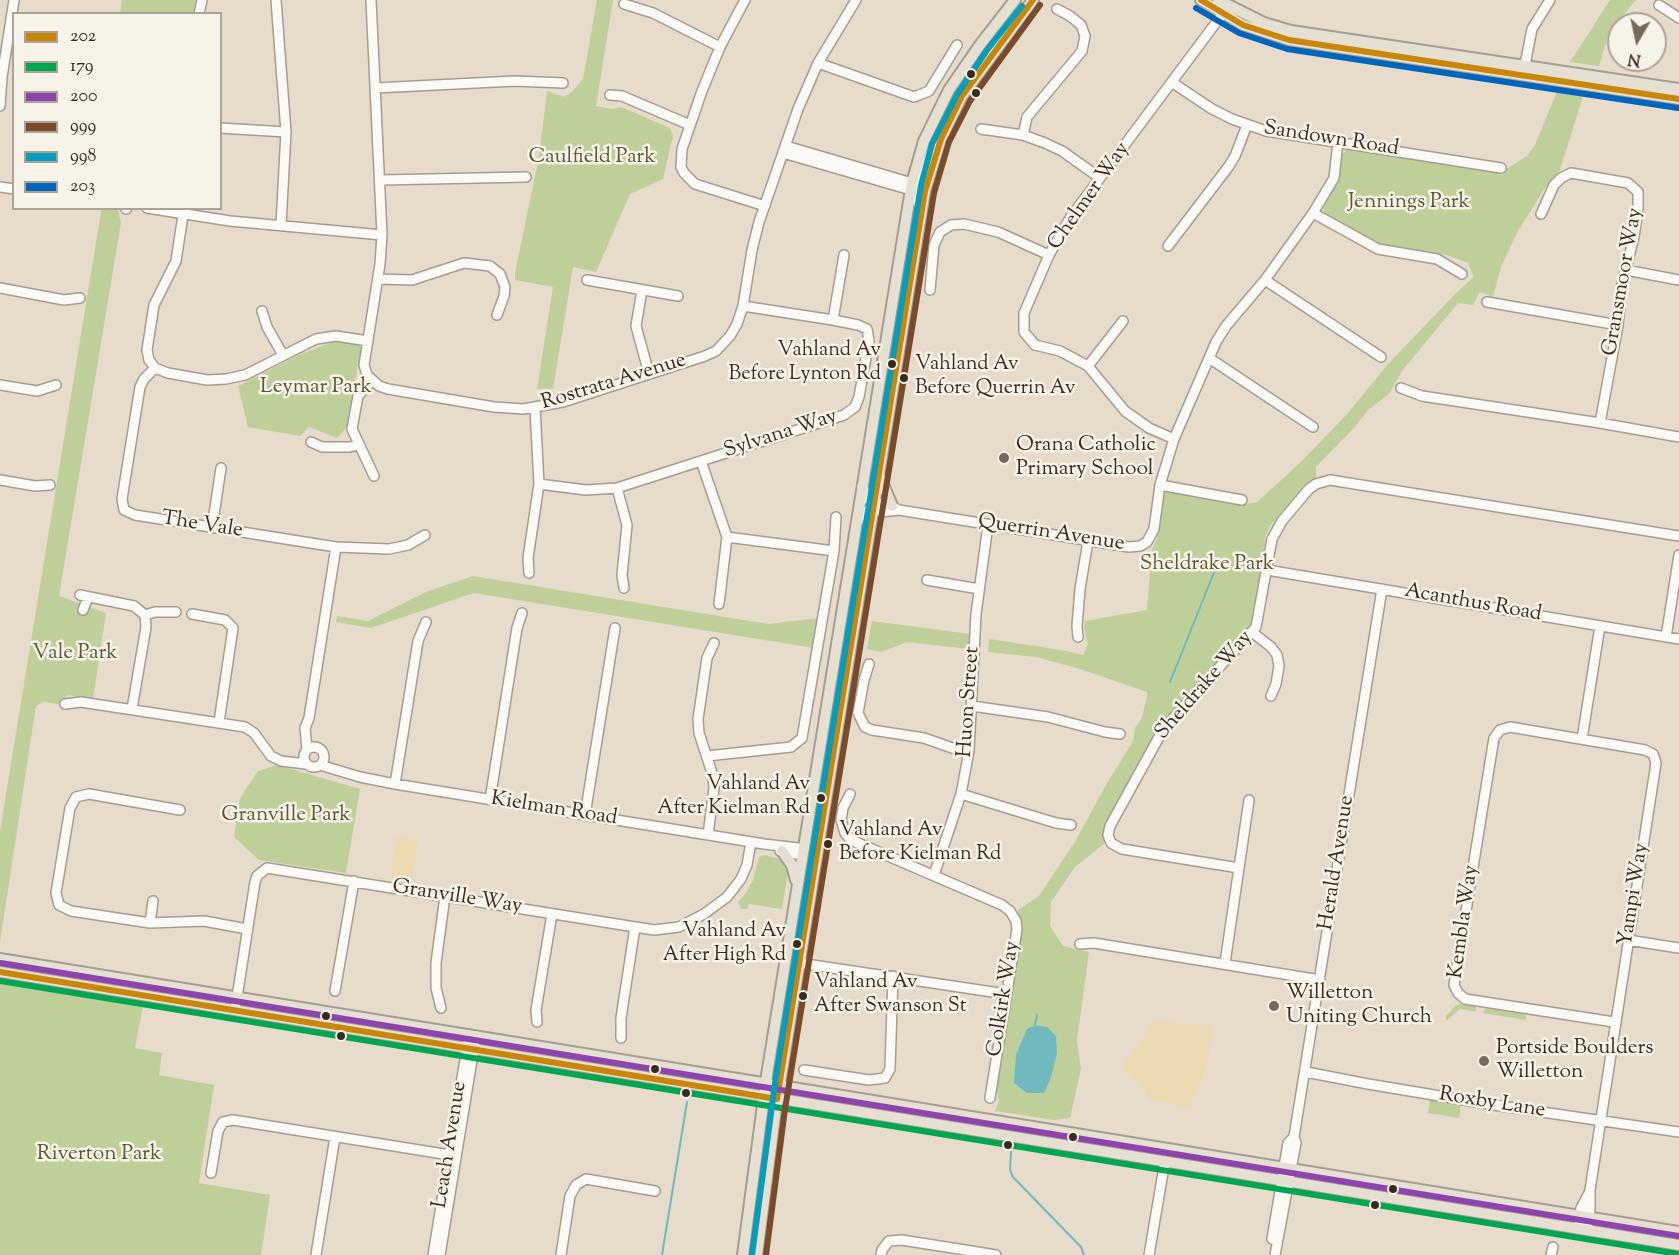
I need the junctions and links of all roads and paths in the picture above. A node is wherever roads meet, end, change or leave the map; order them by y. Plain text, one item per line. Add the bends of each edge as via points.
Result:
1 (14, 0) edge
2 (276, 0) edge
3 (371, 0) edge
4 (745, 0) edge
5 (856, 0) edge
6 (1015, 0) edge
7 (1033, 0) edge
8 (1201, 0) edge
9 (1550, 0) edge
10 (624, 4) dead end
11 (1659, 5) dead end
12 (1223, 7) edge
13 (1057, 9) dead end
14 (1679, 18) edge
15 (5, 25) edge
16 (957, 45) dead end
17 (720, 47) junction
18 (818, 63) junction
19 (1524, 71) junction
20 (2, 77) junction
21 (12, 79) edge
22 (563, 83) dead end
23 (1173, 83) junction
24 (375, 88) junction
25 (1679, 89) edge
26 (610, 95) dead end
27 (1679, 99) edge
28 (0, 106) edge
29 (690, 125) junction
30 (1246, 125) junction
31 (222, 128) edge
32 (981, 129) dead end
33 (286, 132) junction
34 (1023, 135) junction
35 (941, 139) junction
36 (1338, 142) junction
37 (784, 149) junction
38 (1501, 168) dead end
39 (526, 177) dead end
40 (1100, 178) junction
41 (380, 180) junction
42 (912, 186) junction
43 (765, 206) junction
44 (157, 210) edge
45 (1313, 213) junction
46 (1541, 213) dead end
47 (183, 215) junction
48 (921, 215) junction
49 (281, 225) junction
50 (382, 235) junction
51 (1168, 246) dead end
52 (844, 255) dead end
53 (1049, 255) junction
54 (1626, 270) junction
55 (1462, 274) dead end
56 (378, 279) junction
57 (587, 280) dead end
58 (1265, 280) junction
59 (1679, 280) edge
60 (0, 288) edge
61 (642, 290) junction
62 (930, 290) dead end
63 (678, 296) dead end
64 (80, 298) dead end
65 (1487, 302) dead end
66 (743, 306) junction
67 (262, 311) dead end
68 (496, 315) dead end
69 (833, 320) junction
70 (1123, 321) dead end
71 (1618, 325) junction
72 (368, 341) junction
73 (283, 355) junction
74 (1381, 357) dead end
75 (1209, 358) junction
76 (1088, 366) junction
77 (155, 368) junction
78 (649, 374) junction
79 (372, 381) junction
80 (0, 385) edge
81 (56, 385) dead end
82 (1401, 388) dead end
83 (535, 408) junction
84 (1600, 423) junction
85 (1313, 428) dead end
86 (1679, 437) edge
87 (1174, 439) junction
88 (311, 442) dead end
89 (358, 445) junction
90 (701, 461) junction
91 (221, 468) dead end
92 (879, 475) junction
93 (374, 476) dead end
94 (0, 480) edge
95 (539, 484) junction
96 (50, 485) dead end
97 (1160, 485) junction
98 (862, 486) junction
99 (617, 488) junction
100 (1242, 500) dead end
101 (874, 505) junction
102 (896, 508) junction
103 (836, 517) dead end
104 (856, 523) junction
105 (988, 525) junction
106 (212, 528) junction
107 (425, 535) dead end
108 (1679, 536) edge
109 (727, 537) junction
110 (1088, 541) junction
111 (336, 547) junction
112 (834, 551) junction
113 (1679, 555) edge
114 (1267, 570) junction
115 (529, 573) dead end
116 (927, 580) dead end
117 (624, 588) dead end
118 (1382, 589) junction
119 (979, 590) junction
120 (719, 604) dead end
121 (83, 610) dead end
122 (176, 612) dead end
123 (522, 613) dead end
124 (192, 614) dead end
125 (145, 615) junction
126 (426, 622) dead end
127 (1600, 626) junction
128 (615, 628) dead end
129 (1252, 632) junction
130 (1078, 637) dead end
131 (1666, 637) junction
132 (1679, 639) edge
133 (714, 644) dead end
134 (869, 664) dead end
135 (72, 692) dead end
136 (1271, 696) dead end
137 (972, 706) junction
138 (132, 709) junction
139 (219, 722) junction
140 (1500, 730) joint
141 (1120, 734) dead end
142 (1582, 739) junction
143 (969, 751) junction
144 (311, 754) junction
145 (707, 756) junction
146 (320, 765) junction
147 (345, 771) junction
148 (395, 784) junction
149 (961, 794) junction
150 (850, 795) dead end
151 (490, 800) junction
152 (1249, 800) dead end
153 (180, 810) dead end
154 (585, 815) junction
155 (823, 820) junction
156 (1071, 825) dead end
157 (708, 835) junction
158 (751, 842) junction
159 (764, 844) junction
160 (801, 849) junction
161 (782, 851) junction
162 (1239, 868) junction
163 (814, 875) junction
164 (934, 875) junction
165 (354, 881) junction
166 (797, 886) junction
167 (446, 896) junction
168 (153, 901) dead end
169 (552, 914) junction
170 (150, 923) junction
171 (635, 927) junction
172 (247, 929) junction
173 (1628, 940) junction
174 (1080, 944) dead end
175 (1679, 948) edge
176 (0, 959) edge
177 (799, 963) junction
178 (1225, 963) junction
179 (0, 972) edge
180 (893, 976) junction
181 (1320, 980) junction
182 (335, 991) dead end
183 (1006, 994) junction
184 (237, 997) junction
185 (441, 1008) dead end
186 (235, 1010) junction
187 (537, 1022) dead end
188 (1614, 1022) junction
189 (473, 1035) junction
190 (621, 1038) dead end
191 (470, 1048) junction
192 (804, 1070) dead end
193 (1306, 1072) junction
194 (766, 1084) junction
195 (780, 1086) junction
196 (764, 1097) junction
197 (990, 1098) dead end
198 (777, 1099) junction
199 (1601, 1119) junction
200 (1679, 1132) edge
201 (335, 1137) junction
202 (453, 1155) junction
203 (1165, 1161) junction
204 (1288, 1168) junction
205 (211, 1173) dead end
206 (1285, 1181) junction
207 (655, 1191) dead end
208 (1584, 1216) junction
209 (1582, 1229) junction
210 (1679, 1232) edge
211 (1679, 1245) edge
212 (316, 1255) edge
213 (433, 1255) edge
214 (440, 1255) edge
215 (561, 1255) edge
216 (744, 1255) edge
217 (758, 1255) edge
218 (881, 1255) edge
219 (996, 1255) edge
220 (1149, 1255) edge
221 (1269, 1255) edge
222 (1275, 1255) edge

1 - 15 street
2 - 33 street
3 - 24 street
4 - 17 street
5 - 18 street, Rostrata Avenue
6 - 42 main road via 949,90 924,141
7 - 35 main road via 971,82
8 - 12 main road
9 - 19 street via 1532,29
10 - 17 street via 646,10
11 - 14 street
12 - 19 main road via 1291,31
12 - 23 street, Chelmer Way
13 - 34 street via 1081,25 1086,36 1082,51 1027,117
15 - 20 street
16 - 18 street via 929,91 914,97
17 - 29 street
18 - 37 street, Rostrata Avenue
19 - 25 main road
19 - 27 main road
20 - 21 street
20 - 28 street
22 - 24 street via 505,81
23 - 30 street, Sandown Road via 1212,109
23 - 40 street, Chelmer Way
24 - 41 street
26 - 29 street via 622,96
29 - 43 street via 681,158 681,167 690,180 703,188
30 - 36 street, Sandown Road
30 - 51 street via 1229,165
31 - 33 street
32 - 34 street
33 - 49 street
34 - 40 street via 1062,151
35 - 42 street via 935,144 922,178
35 - 48 main road
36 - 38 street, Sandown Road
36 - 45 street, Querrin Avenue via 1334,177
37 - 42 street
37 - 43 street, Rostrata Avenue
39 - 41 street
40 - 53 street, Chelmer Way
41 - 50 street
42 - 48 street
42 - 98 main road
43 - 66 street, Rostrata Avenue via 752,250
44 - 47 street
45 - 55 street via 1378,249 1437,259
45 - 58 street, Querrin Avenue
46 - 54 street, Gransmoor Way via 1554,185 1571,173 1628,183 1638,192 1638,209
47 - 49 street
47 - 77 street via 176,261 154,305 147,350 148,360
48 - 92 main road
49 - 50 street
50 - 56 street
52 - 69 street
53 - 62 street via 998,232 951,225 940,232 934,245
53 - 76 street, Chelmer Way via 1027,302 1024,332 1035,345 1060,351
54 - 59 street
54 - 71 street, Gransmoor Way
56 - 68 street via 412,280 464,263 490,266 500,274 505,287
56 - 72 street
57 - 61 street
58 - 74 street
58 - 75 street, Querrin Avenue via 1226,326
60 - 64 street via 64,300
61 - 63 street
61 - 78 street via 636,326
65 - 71 street
66 - 69 street, Sylvana Way
66 - 78 street, Rostrata Avenue via 730,336 716,351
67 - 73 street
69 - 90 street, Sylvana Way via 863,327 869,333 855,407 844,415
70 - 76 street
71 - 84 street, Gransmoor Way
72 - 73 street via 336,336 316,339
72 - 79 street via 364,365
73 - 77 street via 245,375 226,379 198,378
75 - 85 street
75 - 87 street, Querrin Avenue
76 - 87 street, Chelmer Way via 1125,411
77 - 106 street, The Vale via 140,387 122,499 124,510
78 - 83 street, Rostrata Avenue
79 - 83 street, Rostrata Avenue via 388,389 494,407
79 - 89 street via 356,404 352,429
80 - 81 street via 37,391
82 - 84 street via 1422,396
83 - 95 street
84 - 86 street
87 - 97 street, Querrin Avenue
88 - 89 street via 322,447
89 - 93 street
90 - 99 street, Sylvana Way
90 - 109 street
91 - 106 street
92 - 101 main road
92 - 102 main road
94 - 96 street
95 - 99 street, Sylvana Way via 586,490
95 - 115 street
97 - 100 street
97 - 110 street, Querrin Avenue via 1154,529 1147,542 1129,547
98 - 101 street
98 - 104 main road
99 - 117 street via 627,525
101 - 102 street, Querrin Avenue via 881,512
101 - 104 street
101 - 155 main road
102 - 105 street, Querrin Avenue
103 - 112 street
104 - 160 main road
105 - 110 street, Querrin Avenue
105 - 119 street, Huon Street
106 - 111 street, The Vale
107 - 111 street, The Vale via 388,549
108 - 114 street, Sheldrake Way via 1330,480 1309,489 1276,528
109 - 112 street
109 - 120 street
110 - 130 street
111 - 144 street via 305,728
112 - 145 street via 802,738 790,747
113 - 131 street
114 - 118 street, Acanthus Road
114 - 129 street, Sheldrake Way via 1258,620
116 - 119 street
118 - 127 street, Acanthus Road
118 - 181 street, Herald Avenue
119 - 137 street, Huon Street
121 - 125 street via 84,596 134,606
122 - 125 street
123 - 151 street
124 - 139 street via 225,620 233,628
125 - 138 street
126 - 148 street via 418,641
127 - 131 street, Acanthus Road
127 - 142 street
128 - 154 street
129 - 136 street via 1277,655 1279,666
129 - 162 street, Sheldrake Way via 1164,728 1108,835 1111,843 1122,849
131 - 132 street, Acanthus Road
133 - 145 street via 707,658 698,719
134 - 143 street via 858,713 864,726
135 - 138 street via 69,704
137 - 141 street via 1048,717
137 - 143 street, Huon Street
138 - 139 street
139 - 144 street via 250,729 268,753 281,761
140 - 142 street, Yampi Way via 1510,727
140 - 188 street, Kembla Way via 1494,738 1454,985 1465,999
142 - 173 street, Yampi Way via 1645,750 1653,754 1656,763
143 - 149 street, Huon Street
144 - 146 street
144 - 146 street, Kielman Road via 311,767
144 - 147 street, Kielman Road
145 - 157 street via 714,788
146 - 147 street, Kielman Road
147 - 148 street, Kielman Road
148 - 151 street, Kielman Road
149 - 156 street
149 - 164 street, Huon Street
150 - 164 street, Colkirk Way via 841,820 851,840
151 - 154 street, Kielman Road
152 - 162 street
153 - 170 street via 89,794 76,797 70,808 56,893 59,905 71,911
154 - 157 street, Kielman Road
155 - 160 main road via 812,845
155 - 163 main road
157 - 158 street, Kielman Road
158 - 159 street, Kielman Road
158 - 171 street, Granville Way via 747,865 735,889 704,914 679,927
159 - 160 street, Kielman Road
159 - 161 street, Kielman Road
160 - 161 street, Kielman Road
160 - 163 main road
160 - 166 main road
161 - 166 main road via 792,865
162 - 178 street
163 - 177 main road
164 - 183 street, Colkirk Way via 1010,911 1017,929
165 - 167 street, Granville Way
165 - 172 street, Granville Way via 272,868 262,870 255,882
165 - 182 street
166 - 194 main road
167 - 169 street, Granville Way
167 - 185 street via 436,963
168 - 170 street
169 - 171 street, Granville Way
169 - 187 street
170 - 172 street via 204,921
171 - 190 street
172 - 184 street, Granville Way
173 - 175 street
173 - 188 street, Yampi Way
174 - 178 street
176 - 184 main road
177 - 180 street
177 - 195 main road
178 - 181 street
179 - 186 main road
180 - 183 street
180 - 192 street via 890,1069 885,1078 869,1080
181 - 193 street, Herald Avenue
183 - 197 street, Colkirk Way
184 - 186 street, Granville Way
184 - 189 main road
186 - 191 main road
188 - 199 street, Yampi Way
189 - 191 street, Leach Avenue
189 - 194 main road
191 - 196 main road
191 - 202 street, Leach Avenue
193 - 199 street, Roxby Lane via 1494,1105
193 - 204 street, Herald Avenue via 1294,1137 1288,1143
194 - 195 main road
194 - 196 main road
195 - 198 main road
195 - 204 main road
196 - 198 main road
196 - 216 main road
198 - 203 main road
198 - 217 main road
199 - 200 street, Roxby Lane
199 - 208 street, Yampi Way via 1590,1190 1581,1208
201 - 202 street
201 - 205 street via 233,1120 223,1122
201 - 212 street
202 - 213 street, Leach Avenue
202 - 214 street, Leach Avenue
203 - 206 main road
203 - 220 street
204 - 206 street, Herald Avenue
204 - 208 main road
206 - 209 main road
206 - 221 street
206 - 222 street
207 - 215 street via 586,1179 576,1185 570,1196
208 - 209 street, Yampi Way
208 - 210 main road
209 - 211 main road
218 - 219 street via 889,1241 902,1240

